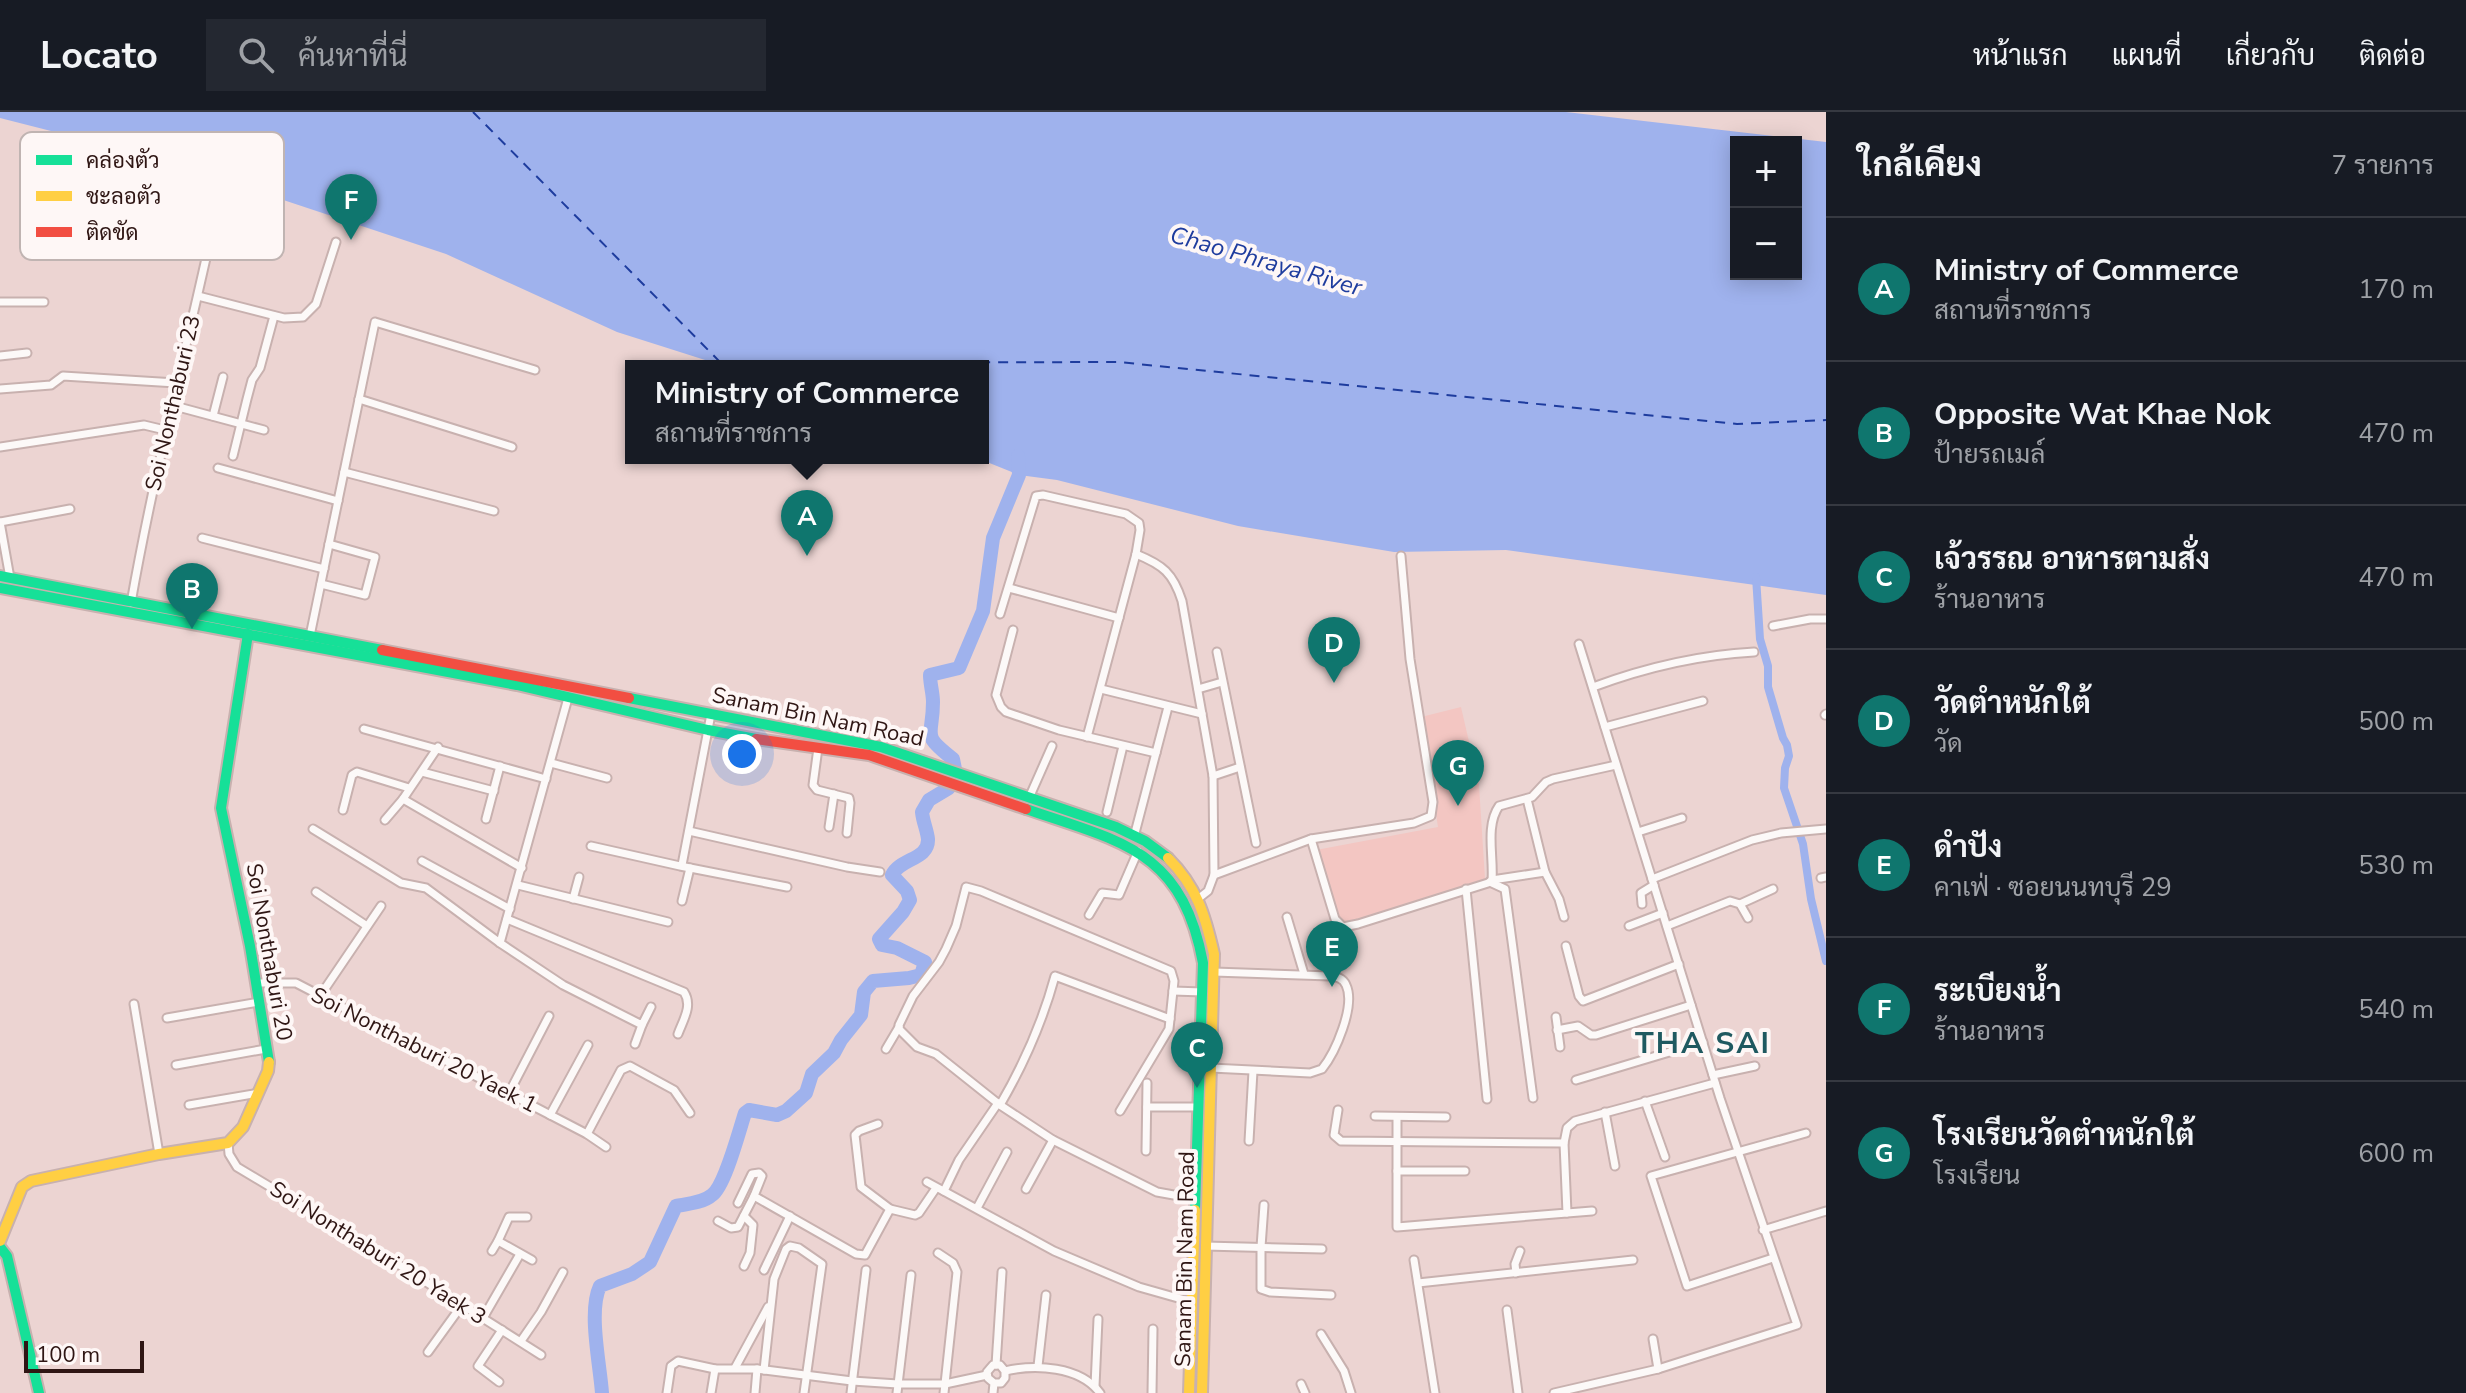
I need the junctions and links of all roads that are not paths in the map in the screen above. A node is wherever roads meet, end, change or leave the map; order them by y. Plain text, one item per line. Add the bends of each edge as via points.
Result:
1 (336, 242) dead end
2 (206, 260) edge
3 (198, 296) junction
4 (0, 302) edge
5 (44, 302) dead end
6 (274, 316) junction
7 (27, 353) dead end
8 (0, 356) edge
9 (535, 370) dead end
10 (223, 377) dead end
11 (176, 383) junction
12 (0, 389) edge
13 (359, 399) junction
14 (171, 405) junction
15 (213, 416) junction
16 (241, 423) junction
17 (165, 430) junction
18 (264, 430) dead end
19 (0, 447) edge
20 (512, 447) dead end
21 (233, 456) dead end
22 (218, 468) dead end
23 (344, 472) junction
24 (338, 501) junction
25 (70, 509) dead end
26 (494, 511) dead end
27 (0, 522) edge
28 (202, 538) dead end
29 (329, 544) junction
30 (1136, 554) junction
31 (1401, 556) dead end
32 (324, 569) junction
33 (5, 577) edge
34 (321, 584) junction
35 (0, 588) edge
36 (1009, 588) junction
37 (130, 606) junction
38 (1000, 614) dead end
39 (1119, 618) junction
40 (1826, 619) edge
41 (1773, 626) dead end
42 (1013, 630) dead end
43 (248, 634) junction
44 (310, 636) junction
45 (1579, 644) dead end
46 (1217, 652) dead end
47 (1754, 652) dead end
48 (1222, 682) junction
49 (1593, 687) junction
50 (1101, 689) junction
51 (1198, 689) junction
52 (568, 698) junction
53 (1703, 701) dead end
54 (1168, 707) junction
55 (711, 714) junction
56 (1202, 714) junction
57 (1605, 727) junction
58 (364, 729) dead end
59 (708, 730) junction
60 (1087, 737) junction
61 (1052, 746) dead end
62 (1123, 746) junction
63 (438, 747) junction
64 (818, 748) junction
65 (1156, 753) junction
66 (551, 763) junction
67 (1616, 765) junction
68 (500, 766) junction
69 (1240, 767) junction
70 (422, 772) junction
71 (1213, 776) junction
72 (607, 778) dead end
73 (546, 779) junction
74 (966, 782) junction
75 (409, 788) junction
76 (494, 791) junction
77 (834, 794) junction
78 (1029, 798) junction
79 (403, 799) junction
80 (1527, 799) junction
81 (343, 810) dead end
82 (1107, 812) dead end
83 (1682, 818) dead end
84 (486, 819) dead end
85 (385, 820) dead end
86 (829, 827) dead end
87 (313, 829) dead end
88 (1826, 829) edge
89 (689, 831) junction
90 (1638, 832) junction
91 (847, 833) dead end
92 (1135, 833) junction
93 (1311, 839) junction
94 (1256, 843) dead end
95 (591, 846) dead end
96 (1138, 851) junction
97 (422, 861) dead end
98 (686, 866) junction
99 (522, 868) junction
100 (880, 872) dead end
101 (1545, 872) junction
102 (1214, 875) junction
103 (579, 877) dead end
104 (1491, 881) junction
105 (1653, 882) junction
106 (518, 885) junction
107 (787, 887) dead end
108 (1466, 889) junction
109 (1773, 889) dead end
110 (316, 892) dead end
111 (1199, 898) junction
112 (573, 899) junction
113 (682, 901) dead end
114 (1642, 904) dead end
115 (1740, 904) junction
116 (381, 906) dead end
117 (510, 909) junction
118 (1663, 913) junction
119 (1089, 915) dead end
120 (1287, 917) dead end
121 (1564, 917) dead end
122 (1748, 918) dead end
123 (507, 919) junction
124 (668, 922) dead end
125 (367, 926) junction
126 (1629, 926) dead end
127 (1667, 926) junction
128 (500, 943) junction
129 (1566, 946) dead end
130 (1679, 964) junction
131 (1214, 972) junction
132 (1304, 974) junction
133 (256, 983) junction
134 (1173, 991) junction
135 (1203, 992) junction
136 (320, 996) junction
137 (259, 1002) junction
138 (134, 1004) dead end
139 (1691, 1005) junction
140 (651, 1007) dead end
141 (549, 1016) dead end
142 (1556, 1017) dead end
143 (167, 1018) dead end
144 (1170, 1019) junction
145 (642, 1025) junction
146 (899, 1027) junction
147 (1557, 1030) junction
148 (678, 1034) dead end
149 (1703, 1042) junction
150 (635, 1044) dead end
151 (588, 1045) dead end
152 (1560, 1047) dead end
153 (266, 1049) junction
154 (886, 1049) dead end
155 (176, 1065) dead end
156 (1755, 1066) dead end
157 (1211, 1068) junction
158 (1253, 1071) junction
159 (1714, 1079) junction
160 (1576, 1080) dead end
161 (1147, 1083) dead end
162 (259, 1093) junction
163 (509, 1093) junction
164 (1533, 1098) dead end
165 (1487, 1099) dead end
166 (1645, 1101) junction
167 (999, 1104) junction
168 (189, 1105) dead end
169 (1147, 1107) junction
170 (1199, 1107) junction
171 (1338, 1110) dead end
172 (1120, 1111) dead end
173 (1605, 1112) junction
174 (690, 1113) dead end
175 (550, 1115) junction
176 (1375, 1116) dead end
177 (1397, 1117) junction
178 (1446, 1117) dead end
179 (878, 1124) dead end
180 (1806, 1133) dead end
181 (587, 1134) junction
182 (1053, 1140) junction
183 (1249, 1141) dead end
184 (1398, 1142) junction
185 (228, 1143) junction
186 (1564, 1143) junction
187 (606, 1147) dead end
188 (1146, 1151) dead end
189 (1007, 1152) dead end
190 (1738, 1153) junction
191 (159, 1154) junction
192 (1665, 1157) dead end
193 (1615, 1166) dead end
194 (1397, 1171) junction
195 (1465, 1171) dead end
196 (927, 1182) dead end
197 (1026, 1189) dead end
198 (940, 1190) junction
199 (754, 1196) junction
200 (1196, 1199) junction
201 (738, 1203) dead end
202 (1264, 1205) dead end
203 (977, 1208) junction
204 (890, 1209) junction
205 (1592, 1211) dead end
206 (1826, 1211) edge
207 (1567, 1213) junction
208 (744, 1216) junction
209 (790, 1216) junction
210 (527, 1217) dead end
211 (718, 1221) dead end
212 (1763, 1230) junction
213 (498, 1241) junction
214 (0, 1244) edge
215 (1205, 1246) junction
216 (1261, 1247) junction
217 (1322, 1249) dead end
218 (492, 1251) dead end
219 (1520, 1251) dead end
220 (938, 1253) dead end
221 (520, 1254) junction
222 (1773, 1258) junction
223 (532, 1260) dead end
224 (1414, 1260) dead end
225 (1633, 1260) dead end
226 (744, 1266) dead end
227 (764, 1270) dead end
228 (866, 1270) dead end
229 (563, 1272) dead end
230 (1002, 1272) dead end
231 (1516, 1273) junction
232 (911, 1275) dead end
233 (1418, 1283) junction
234 (1046, 1295) dead end
235 (1331, 1295) dead end
236 (1192, 1302) junction
237 (771, 1303) junction
238 (462, 1305) junction
239 (1507, 1310) dead end
240 (483, 1318) junction
241 (1098, 1319) dead end
242 (1153, 1329) dead end
243 (502, 1330) junction
244 (1321, 1334) dead end
245 (1653, 1339) dead end
246 (521, 1341) junction
247 (428, 1352) dead end
248 (541, 1355) dead end
249 (996, 1365) junction
250 (1038, 1366) junction
251 (735, 1368) junction
252 (715, 1369) junction
253 (760, 1369) junction
254 (1658, 1369) junction
255 (1005, 1371) junction
256 (806, 1374) junction
257 (987, 1375) junction
258 (852, 1381) junction
259 (499, 1382) dead end
260 (994, 1383) junction
261 (1301, 1384) dead end
262 (898, 1388) edge
263 (944, 1389) edge
264 (1097, 1390) edge
265 (39, 1393) edge
266 (667, 1393) edge
267 (711, 1393) edge
268 (755, 1393) edge
269 (804, 1393) edge
270 (851, 1393) edge
271 (993, 1393) edge
272 (1152, 1393) edge
273 (1189, 1393) edge
274 (1202, 1393) edge
275 (1305, 1393) edge
276 (1351, 1393) edge
277 (1435, 1393) edge
278 (1518, 1393) edge
279 (1554, 1393) edge

1 - 6 street via 316,304 303,317
2 - 3 street, Soi Nonthaburi 23
3 - 6 street
3 - 11 street, Soi Nonthaburi 23
4 - 5 street
6 - 16 street
7 - 8 street
9 - 13 street via 375,322
10 - 15 street
11 - 12 street via 63,376 51,385
11 - 14 street, Soi Nonthaburi 23
13 - 20 street
13 - 23 street
14 - 15 street
14 - 17 street, Soi Nonthaburi 23
15 - 16 street
16 - 18 street
16 - 21 street
17 - 19 street via 144,425
17 - 37 street, Soi Nonthaburi 23
22 - 24 street
23 - 24 street
23 - 26 street
24 - 29 street
25 - 27 street
27 - 33 street
28 - 32 street
29 - 32 street
29 - 34 street via 375,557 365,595
30 - 36 street via 1141,526 1135,519 1040,494 1034,498
30 - 39 street
30 - 51 street via 1171,575 1177,586
31 - 93 street via 1433,811 1421,822
32 - 34 street
33 - 37 main road, Sanam Bin Nam Road
34 - 44 street
35 - 37 main road, Sanam Bin Nam Road
36 - 38 street
36 - 39 street
37 - 43 main road, Sanam Bin Nam Road
37 - 44 main road, Sanam Bin Nam Road
39 - 50 street
40 - 41 street
42 - 60 street via 996,695 1001,707
43 - 52 main road, Sanam Bin Nam Road
43 - 133 main road, Soi Nonthaburi 20 via 221,808
44 - 55 main road, Sanam Bin Nam Road
45 - 49 street
46 - 48 street
47 - 49 street via 1644,669
48 - 51 street
48 - 69 street
49 - 57 street
50 - 54 street
50 - 60 street
51 - 56 street
52 - 59 main road, Sanam Bin Nam Road
52 - 66 street
53 - 57 street
54 - 56 street
54 - 65 street
55 - 59 street
55 - 74 main road, Sanam Bin Nam Road via 910,754
56 - 71 street
57 - 67 street
58 - 63 street
59 - 64 main road, Sanam Bin Nam Road
59 - 89 street
60 - 62 street
61 - 78 street
62 - 65 street
62 - 82 street
63 - 68 street
63 - 70 street
64 - 74 main road, Sanam Bin Nam Road via 869,755
64 - 77 street via 813,785
65 - 92 street
66 - 72 street
66 - 73 street
67 - 80 street via 1553,779
67 - 90 street
68 - 73 street
68 - 76 street
69 - 71 street
69 - 94 street
70 - 75 street
70 - 76 street
71 - 102 street
73 - 99 street
74 - 78 main road, Sanam Bin Nam Road
74 - 96 main road, Sanam Bin Nam Road
75 - 79 street
75 - 81 street via 357,772
76 - 84 street
77 - 86 street
77 - 91 street via 849,798
78 - 92 main road, Sanam Bin Nam Road
79 - 85 street
79 - 99 street
80 - 101 street
80 - 104 street via 1499,806 1494,813
83 - 90 street
87 - 128 street via 401,883 426,888
88 - 105 street via 1752,840
89 - 98 street
89 - 100 street
90 - 105 street
92 - 111 main road, Sanam Bin Nam Road via 1166,855
93 - 102 street
93 - 108 street via 1335,919 1343,927
95 - 98 street
96 - 119 street via 1119,895 1102,893
96 - 135 main road, Sanam Bin Nam Road via 1162,869 1190,912 1201,951
97 - 117 street
98 - 107 street
98 - 113 street
99 - 106 street
101 - 104 street
101 - 121 street
102 - 111 street
103 - 112 street
104 - 108 street
104 - 164 street via 1505,889
105 - 114 street via 1641,893
105 - 118 street
106 - 112 street
106 - 117 street
108 - 165 street
109 - 115 street
110 - 125 street
111 - 131 main road, Sanam Bin Nam Road via 1212,937
112 - 124 street
115 - 122 street
115 - 127 street via 1730,901
116 - 125 street
117 - 123 street
118 - 126 street
118 - 127 street
120 - 132 street
123 - 128 street
123 - 148 street via 684,992 688,1007
125 - 136 street
127 - 130 street
128 - 145 street via 563,985
129 - 130 street via 1583,1001
130 - 139 street
131 - 132 street
131 - 157 main road, Sanam Bin Nam Road
132 - 158 street via 1343,981 1348,991 1339,1041 1322,1069
133 - 136 street, Soi Nonthaburi 20 Yaek 1 via 296,983
133 - 137 main road, Soi Nonthaburi 20
134 - 135 street
134 - 144 street
134 - 146 street via 1173,974 1167,968 966,887 941,959 913,996
135 - 170 main road, Sanam Bin Nam Road
136 - 163 street, Soi Nonthaburi 20 Yaek 1
137 - 143 street
137 - 153 main road, Soi Nonthaburi 20
138 - 191 street
139 - 147 street via 1596,1035 1578,1026
139 - 149 street
140 - 145 street
141 - 163 street
142 - 147 street
144 - 167 street via 1055,976 1027,1051
144 - 172 street via 1165,1038
145 - 150 street
146 - 154 street
146 - 167 street via 917,1047 936,1054
147 - 152 street
149 - 159 street
149 - 160 street
151 - 175 street
153 - 155 street
153 - 162 main road, Soi Nonthaburi 20 via 269,1066
156 - 159 street
157 - 158 street
157 - 215 main road, Sanam Bin Nam Road
158 - 183 street
159 - 166 street
159 - 190 street
161 - 169 street
162 - 168 street
162 - 185 main road, Soi Nonthaburi 20 via 243,1127
163 - 175 street, Soi Nonthaburi 20 Yaek 1
166 - 173 street
166 - 192 street
167 - 182 street
167 - 198 street
169 - 170 street
169 - 188 street
170 - 200 main road, Sanam Bin Nam Road
171 - 184 street via 1338,1140
173 - 186 street via 1571,1123
173 - 193 street
174 - 181 street via 674,1090 630,1066 621,1070
175 - 181 street, Soi Nonthaburi 20 Yaek 1
176 - 177 street
177 - 178 street
177 - 184 street
179 - 204 street via 855,1135 859,1184
180 - 190 street
181 - 187 street, Soi Nonthaburi 20 Yaek 1
182 - 197 street
182 - 200 street via 1157,1192
184 - 186 street
184 - 194 street
185 - 191 main road
185 - 238 street, Soi Nonthaburi 20 Yaek 3 via 237,1167
186 - 207 street
189 - 203 street
190 - 212 street
190 - 222 street via 1651,1176 1687,1286
191 - 214 main road via 27,1183
194 - 195 street
194 - 207 street via 1397,1227
196 - 198 street
198 - 203 street
198 - 204 street via 915,1215
199 - 201 street via 762,1176 756,1172
199 - 208 street
199 - 209 street
200 - 236 main road, Sanam Bin Nam Road
202 - 216 street
203 - 236 street via 1054,1251 1139,1287
204 - 209 street via 865,1255
205 - 207 street
206 - 212 street
208 - 211 street via 734,1229
208 - 226 street via 753,1225
209 - 227 street
210 - 213 street via 509,1217
212 - 222 street
213 - 218 street
213 - 221 street
214 - 265 main road
215 - 216 street
215 - 274 main road, Sanam Bin Nam Road
216 - 217 street
216 - 235 street via 1259,1285 1265,1292
219 - 231 street
220 - 263 street via 957,1272
221 - 223 street
221 - 240 street
222 - 254 street via 1797,1325
224 - 233 street
225 - 231 street
228 - 258 street
229 - 246 street
230 - 249 street
231 - 233 street
232 - 262 street
233 - 277 street
234 - 250 street
236 - 273 main road, Sanam Bin Nam Road
237 - 251 street
237 - 253 street
237 - 256 street via 786,1249 799,1248 822,1264
238 - 240 street, Soi Nonthaburi 20 Yaek 3
238 - 247 street
239 - 278 street
240 - 243 street, Soi Nonthaburi 20 Yaek 3
241 - 264 street
242 - 272 street
243 - 246 street, Soi Nonthaburi 20 Yaek 3
243 - 259 street via 478,1366
244 - 276 street
245 - 254 street
246 - 248 street, Soi Nonthaburi 20 Yaek 3
249 - 255 street
249 - 257 street
250 - 255 street
250 - 264 street via 1074,1375
251 - 252 street
251 - 253 street
252 - 266 street via 678,1361 671,1366
252 - 267 street
253 - 256 street
253 - 268 street
254 - 279 street
255 - 260 street via 1004,1381
256 - 258 street
256 - 269 street
257 - 260 street
257 - 263 street
258 - 262 street
258 - 270 street
260 - 271 street
261 - 275 street
262 - 263 street

